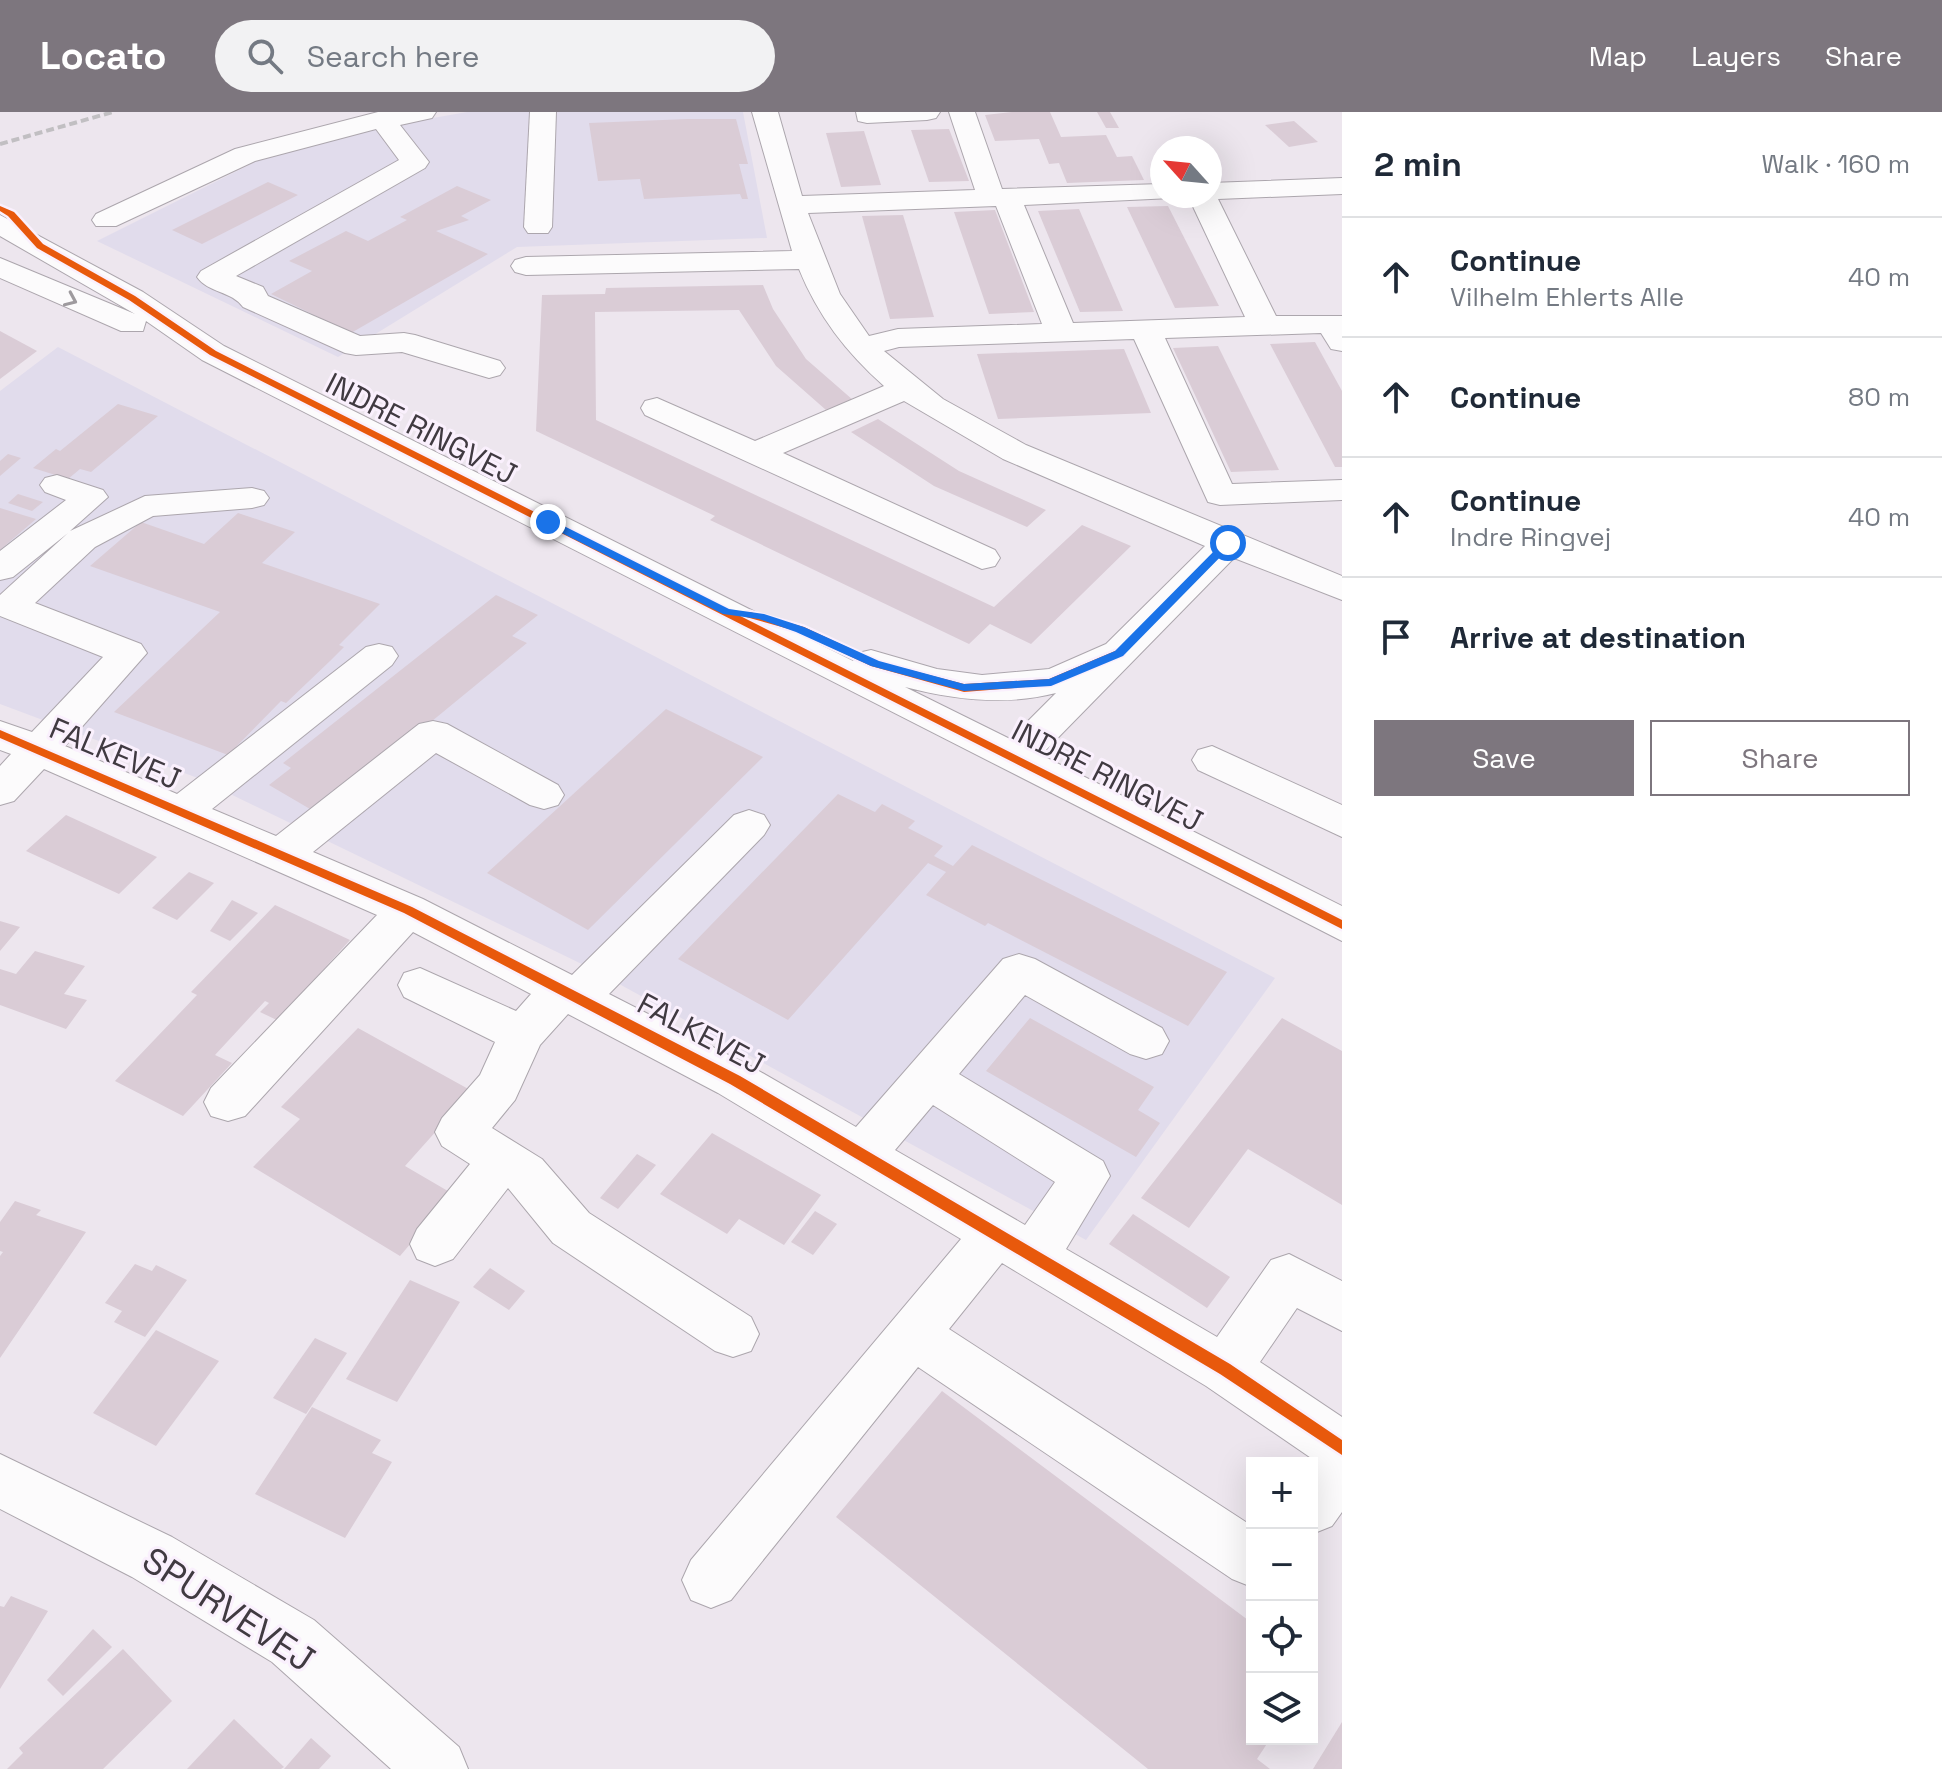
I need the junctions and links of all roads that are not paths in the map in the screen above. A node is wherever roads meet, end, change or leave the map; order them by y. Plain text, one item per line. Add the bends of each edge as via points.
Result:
1 (423, 112) edge
2 (543, 112) edge
3 (765, 112) edge
4 (927, 112) edge
5 (962, 112) edge
6 (867, 115) dead end
7 (382, 119) junction
8 (1342, 186) edge
9 (1222, 191) edge
10 (1150, 192) edge
11 (998, 197) junction
12 (793, 205) junction
13 (1208, 208) edge
14 (106, 220) dead end
15 (0, 224) edge
16 (538, 227) dead end
17 (811, 260) junction
18 (526, 266) dead end
19 (0, 267) edge
20 (1265, 325) junction
21 (1145, 329) junction
22 (1338, 329) edge
23 (1061, 331) junction
24 (863, 347) junction
25 (213, 353) junction
26 (489, 368) dead end
27 (909, 387) junction
28 (657, 408) dead end
29 (755, 453) junction
30 (57, 485) dead end
31 (1342, 490) edge
32 (252, 498) dead end
33 (1228, 543) junction
34 (982, 558) dead end
35 (0, 569) edge
36 (1342, 589) edge
37 (726, 612) junction
38 (1119, 653) junction
39 (379, 656) dead end
40 (19, 741) edge
41 (1015, 758) junction
42 (1212, 760) dead end
43 (0, 791) edge
44 (544, 795) dead end
45 (182, 811) junction
46 (1337, 811) edge
47 (749, 825) dead end
48 (281, 855) junction
49 (408, 910) junction
50 (1342, 925) edge
51 (420, 985) dead end
52 (570, 994) junction
53 (522, 1034) junction
54 (1146, 1041) dead end
55 (928, 1078) junction
56 (228, 1102) dead end
57 (862, 1155) junction
58 (502, 1159) junction
59 (435, 1244) dead end
60 (1014, 1245) junction
61 (1342, 1308) edge
62 (733, 1334) dead end
63 (913, 1334) junction
64 (1225, 1369) junction
65 (1342, 1448) edge
66 (1342, 1467) edge
67 (0, 1480) edge
68 (1318, 1499) edge
69 (1246, 1555) edge
70 (711, 1580) dead end
71 (437, 1769) edge

1 - 7 street
2 - 16 street
3 - 12 street
4 - 6 street
5 - 11 street
7 - 14 street via 245,155
7 - 26 street via 415,162 212,277 356,346 404,342
8 - 9 street
10 - 11 street
11 - 12 street
11 - 23 street
12 - 17 street
13 - 20 street
15 - 25 street, INDRE RINGVEJ via 132,298
17 - 18 street via 629,276
17 - 24 street via 835,313
19 -> 25 street, INDRE RINGVEJ via 102,313
20 - 21 street
20 - 22 street
21 - 23 street
21 - 31 street via 1220,495
23 - 24 street via 898,338
24 - 27 street
25 - 37 street, INDRE RINGVEJ
27 - 29 street
27 - 33 street via 1009,452
28 - 29 street
29 - 34 street
30 - 35 street via 91,497
32 - 40 street via 145,506 82,539 10,606 128,653
33 - 36 street
33 - 38 street
37 - 38 street via 761,616 875,664 964,688 1051,682
37 - 41 street, INDRE RINGVEJ
38 - 41 street
39 - 45 street
40 - 43 street
40 - 45 street, FALKEVEJ
41 - 50 street, INDRE RINGVEJ
42 - 46 street
44 - 48 street via 433,734
45 - 48 street, FALKEVEJ
47 - 52 street
48 - 49 street, FALKEVEJ
49 - 52 street, FALKEVEJ
49 - 56 street
51 - 53 street
52 - 53 street
52 - 57 street, FALKEVEJ via 735,1080
53 - 58 street via 498,1087 459,1132
54 - 55 street via 1019,971
55 - 57 street
55 - 60 street via 1086,1176
57 - 60 street, FALKEVEJ
58 - 59 street
58 - 62 street via 525,1174 571,1228
60 - 63 street
60 - 64 street, FALKEVEJ
61 - 64 street via 1289,1276
63 - 69 street
63 - 70 street
64 - 65 street, FALKEVEJ
66 - 68 street
67 - 71 street, SPURVEVEJ via 152,1557 293,1641

